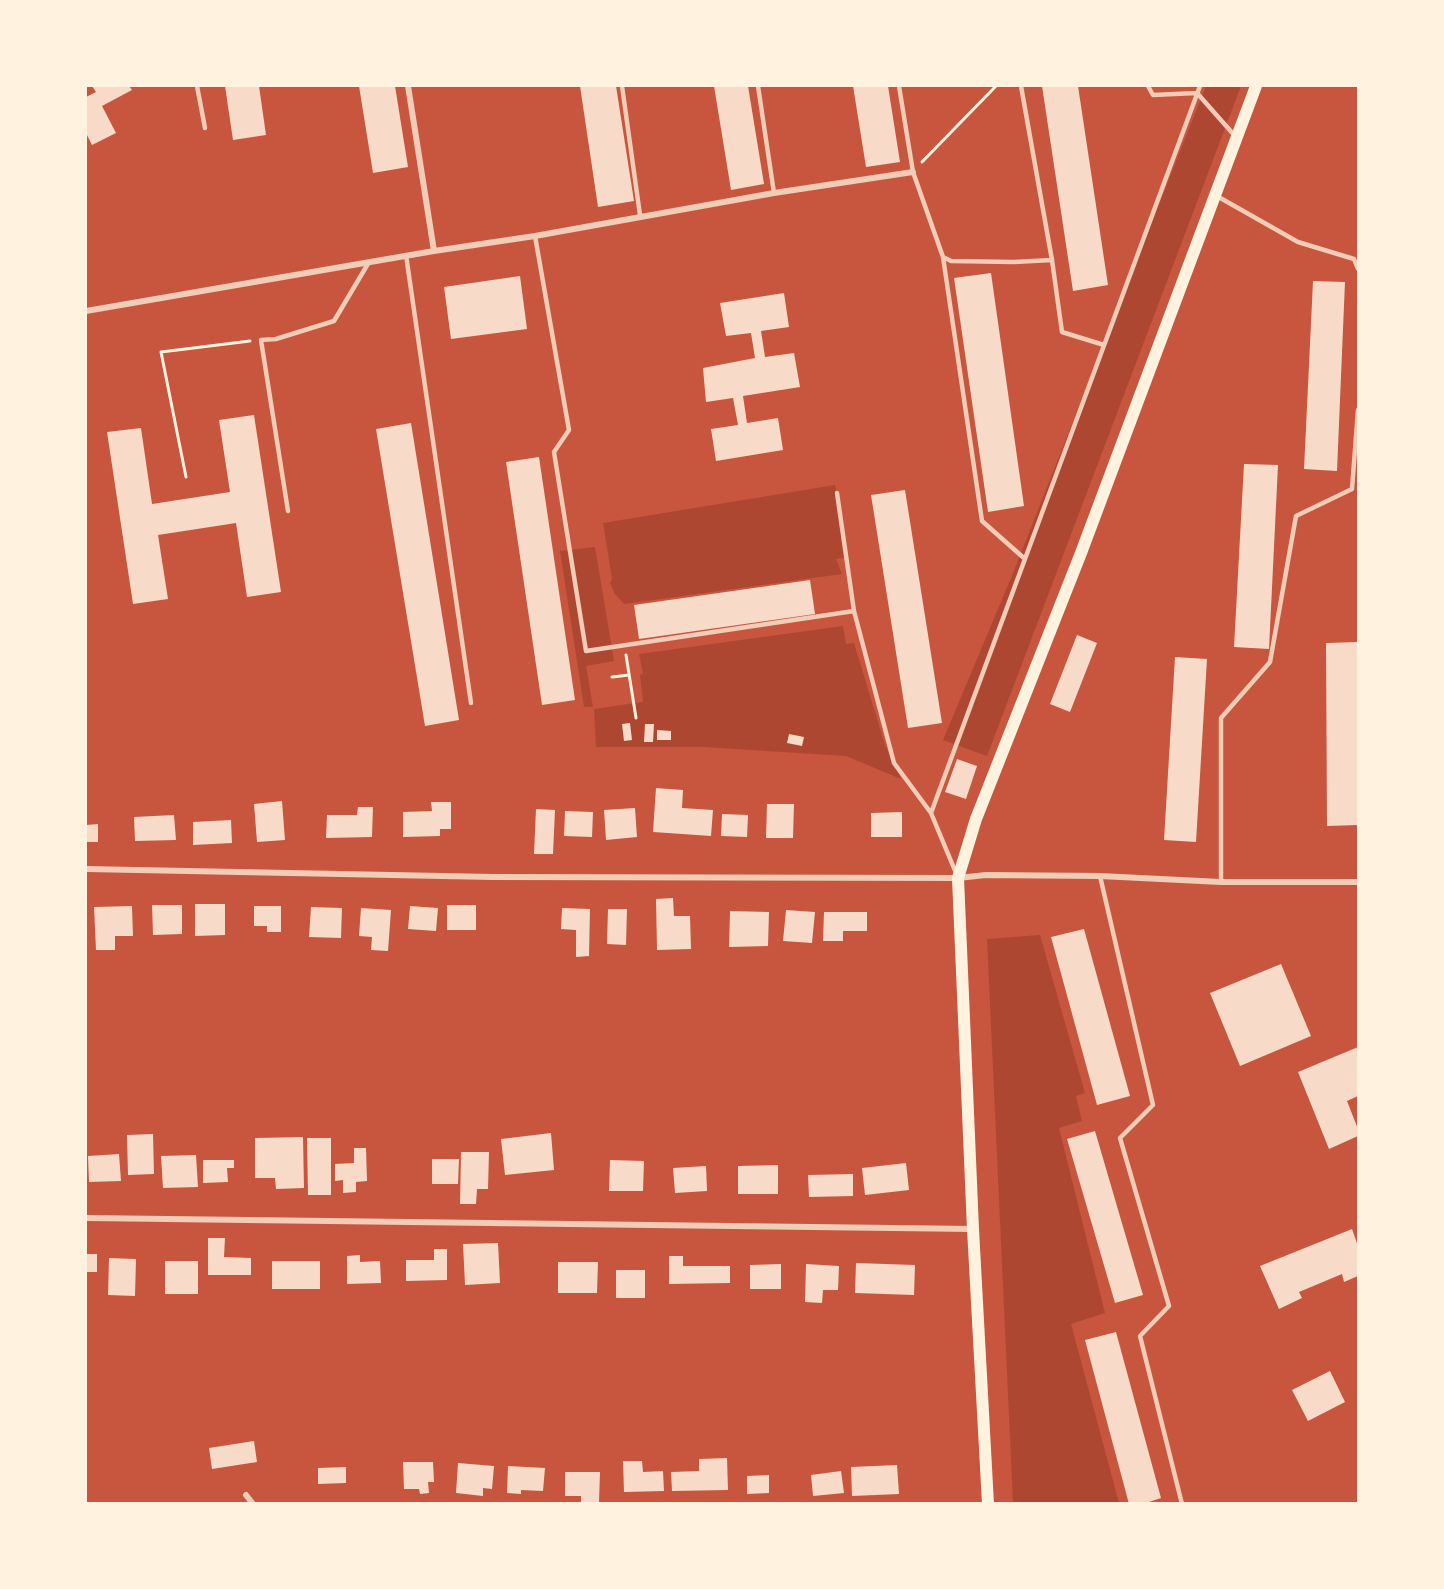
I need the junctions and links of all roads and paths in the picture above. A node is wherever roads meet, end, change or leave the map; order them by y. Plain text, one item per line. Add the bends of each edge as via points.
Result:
1 (197, 86) edge
2 (408, 86) edge
3 (622, 86) edge
4 (758, 86) edge
5 (899, 86) edge
6 (996, 86) edge
7 (1021, 86) edge
8 (1148, 86) edge
9 (1200, 86) edge
10 (1256, 86) edge
11 (1197, 93) junction
12 (205, 128) dead end
13 (1237, 138) junction
14 (913, 172) junction
15 (774, 193) junction
16 (1215, 195) junction
17 (640, 215) junction
18 (535, 236) junction
19 (434, 250) junction
20 (406, 255) junction
21 (943, 257) junction
22 (1052, 260) junction
23 (369, 262) junction
24 (1359, 269) edge
25 (86, 311) edge
26 (261, 340) junction
27 (1104, 345) junction
28 (1359, 410) edge
29 (186, 477) dead end
30 (837, 493) dead end
31 (288, 511) dead end
32 (1025, 559) junction
33 (854, 611) junction
34 (625, 645) junction
35 (629, 675) junction
36 (612, 677) dead end
37 (471, 703) dead end
38 (636, 718) dead end
39 (931, 813) junction
40 (86, 868) edge
41 (1100, 876) junction
42 (958, 879) junction
43 (1221, 882) junction
44 (1359, 882) edge
45 (86, 1218) edge
46 (973, 1229) junction
47 (246, 1495) dead end
48 (253, 1503) edge
49 (988, 1503) edge
50 (1182, 1503) edge

1 - 12 lane
2 - 19 street
3 - 17 lane
4 - 15 lane
5 - 14 lane
6 - 14 path
7 - 22 lane
8 - 11 lane via 1153,95
9 - 11 lane
10 - 13 main road
11 - 13 lane
11 - 27 lane
13 - 16 main road
14 - 15 street
14 - 21 lane
15 - 17 street
16 - 24 lane via 1298,242 1354,259
16 - 42 main road via 976,819
17 - 18 street
18 - 19 street
18 - 34 lane via 569,430 554,452 586,651
19 - 20 street
20 - 23 street
20 - 37 lane
21 - 22 lane via 951,261
21 - 32 lane via 982,521
22 - 27 lane via 1062,332
23 - 25 street
23 - 26 lane via 334,321
26 - 29 path via 161,352
26 - 31 lane
27 - 32 lane
28 - 43 lane via 1352,489 1296,516 1270,662 1221,718
30 - 33 lane
32 - 39 lane
33 - 34 lane
33 - 39 lane via 894,763
34 - 35 path
35 - 36 path
35 - 38 path
39 - 42 lane
40 - 42 street via 494,877
41 - 42 street via 986,875
41 - 43 street
41 - 50 lane via 1153,1105 1120,1138 1169,1306 1140,1336
42 - 46 main road
43 - 44 street
45 - 46 street
46 - 49 main road
47 - 48 street

